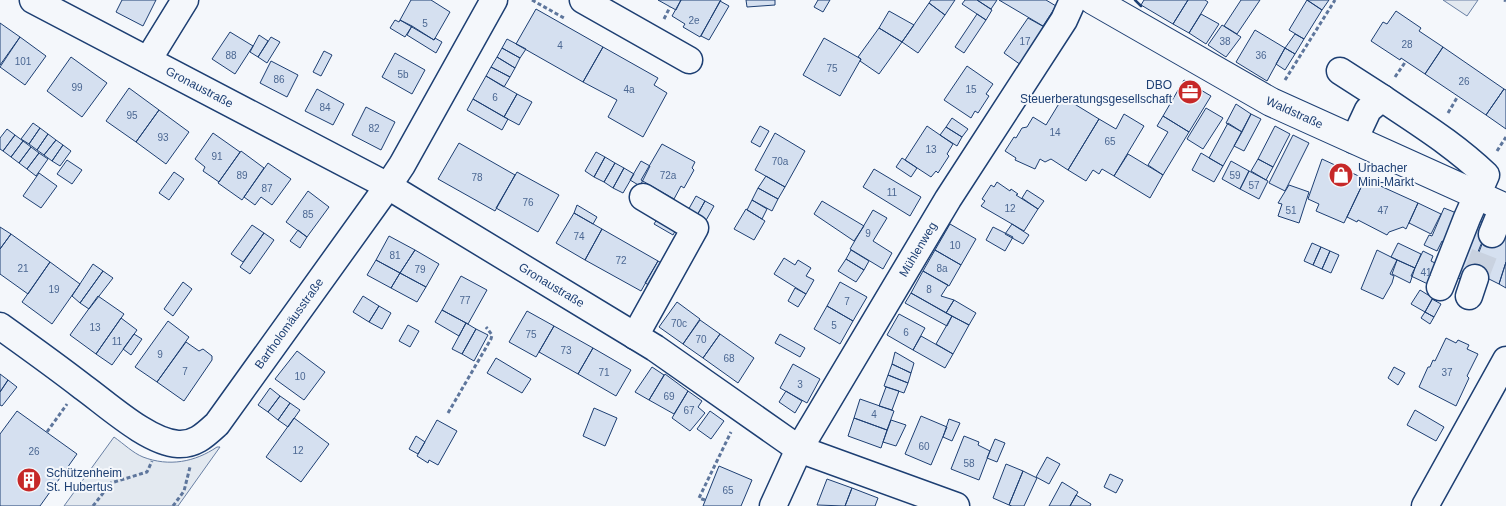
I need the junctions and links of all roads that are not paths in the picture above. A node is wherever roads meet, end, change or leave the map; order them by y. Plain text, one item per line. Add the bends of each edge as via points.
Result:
1 (33, 0) edge
2 (186, 0) edge
3 (494, 0) edge
4 (1073, 0) edge
5 (1093, 0) edge
6 (577, 11) edge
7 (148, 60) junction
8 (690, 60) dead end
9 (1340, 71) dead end
10 (1382, 98) junction
11 (1354, 140) junction
12 (388, 186) junction
13 (1477, 195) junction
14 (643, 196) dead end
15 (1505, 207) edge
16 (1492, 234) tunnel mouth
17 (1440, 287) dead end
18 (0, 326) edge
19 (635, 336) junction
20 (1506, 360) edge
21 (799, 449) junction
22 (773, 506) edge
23 (956, 506) edge
24 (1425, 506) edge

1 - 7 street, Gronaustraße
2 - 7 street
3 - 12 street, Bartholomäusstraße
4 - 21 street, Mühlenweg via 1059,28 948,199
5 - 11 main road, Waldstraße via 1271,102
6 - 8 street
7 - 12 street, Gronaustraße
9 - 10 street
10 - 11 street via 1368,110
10 - 13 street via 1463,153 1486,175
11 - 13 main road, Waldstraße
12 - 18 street, Bartholomäusstraße via 217,424 188,444 161,441 141,429
12 - 19 street, Gronaustraße
13 - 15 main road, Waldstraße
13 - 17 street
14 - 19 street via 695,228
15 - 16 street
19 - 21 street, Gronaustraße
20 - 24 street
21 - 22 street, Mühlenweg
21 - 23 street, Gronaustraße

